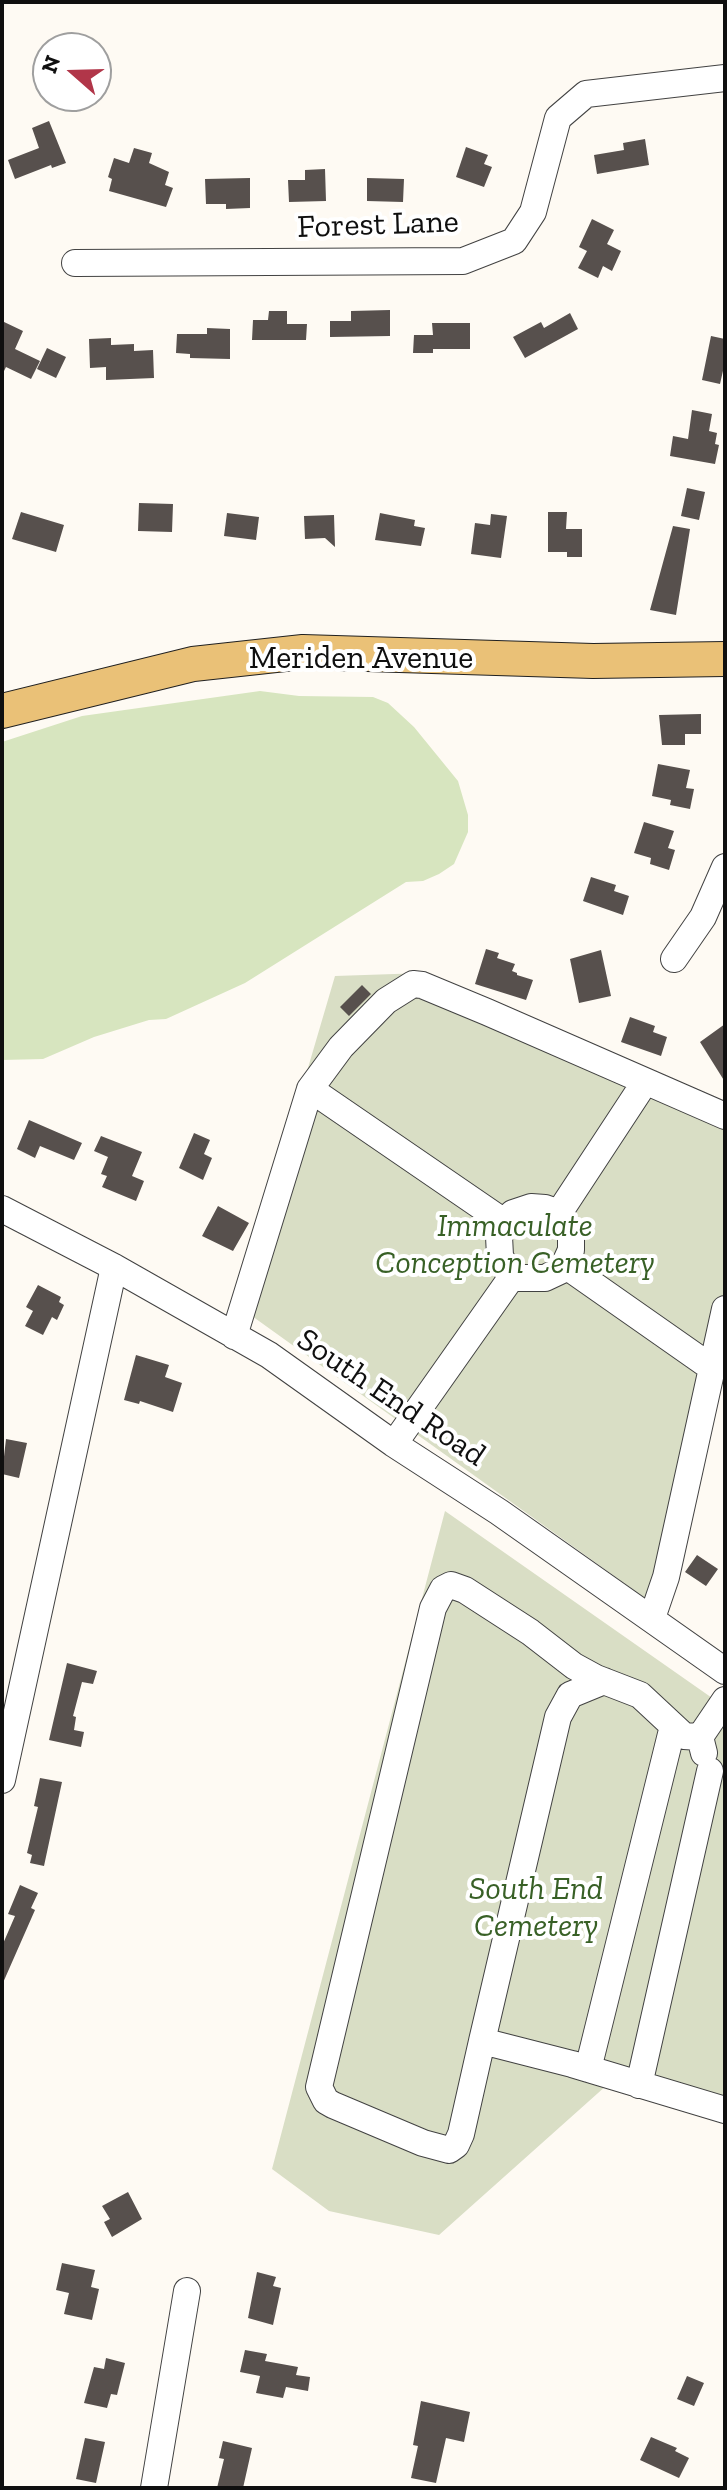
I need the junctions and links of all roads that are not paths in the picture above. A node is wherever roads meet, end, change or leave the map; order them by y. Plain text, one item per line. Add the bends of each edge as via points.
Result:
1 (725, 78) edge
2 (75, 263) dead end
3 (725, 659) edge
4 (2, 711) edge
5 (725, 867) edge
6 (674, 959) dead end
7 (645, 1082) junction
8 (310, 1089) junction
9 (725, 1116) edge
10 (2, 1209) edge
11 (559, 1213) junction
12 (504, 1222) junction
13 (565, 1265) junction
14 (114, 1267) junction
15 (511, 1278) junction
16 (725, 1309) edge
17 (234, 1336) junction
18 (712, 1368) junction
19 (394, 1444) junction
20 (652, 1618) junction
21 (566, 1660) junction
22 (725, 1671) edge
23 (604, 1681) junction
24 (725, 1700) edge
25 (562, 1705) junction
26 (686, 1733) junction
27 (718, 1775) edge
28 (2, 1780) edge
29 (482, 2041) junction
30 (588, 2069) junction
31 (639, 2085) junction
32 (725, 2110) edge
33 (187, 2291) dead end
34 (154, 2488) edge

1 - 2 street, Forest Lane via 586,94 558,118 533,212 514,241 463,261
3 - 4 main road, Meriden Avenue via 593,661 303,652 193,664
5 - 6 street via 703,917
7 - 8 street via 413,984 386,1001
7 - 9 street
7 - 11 street
8 - 12 street
8 - 17 street
10 - 14 street, South End Road
11 - 12 street via 531,1207
11 - 13 street via 571,1235
12 - 15 street via 500,1256
13 - 15 street via 545,1278
13 - 18 street
14 - 17 street, South End Road
14 - 28 street
15 - 19 street
16 - 18 street
17 - 19 street, South End Road
18 - 20 street via 666,1577
19 - 20 street, South End Road
20 - 22 street, South End Road
21 - 23 street
21 - 25 street
21 - 29 street via 465,1590 451,1585 437,1596 319,2087 333,2105 423,2143 453,2149
23 - 25 street via 579,1690
23 - 26 street via 640,1695
24 - 26 street
25 - 29 street
26 - 27 street
26 - 30 street via 665,1757
27 - 31 street
29 - 30 street
30 - 31 street
31 - 32 street
33 - 34 street

